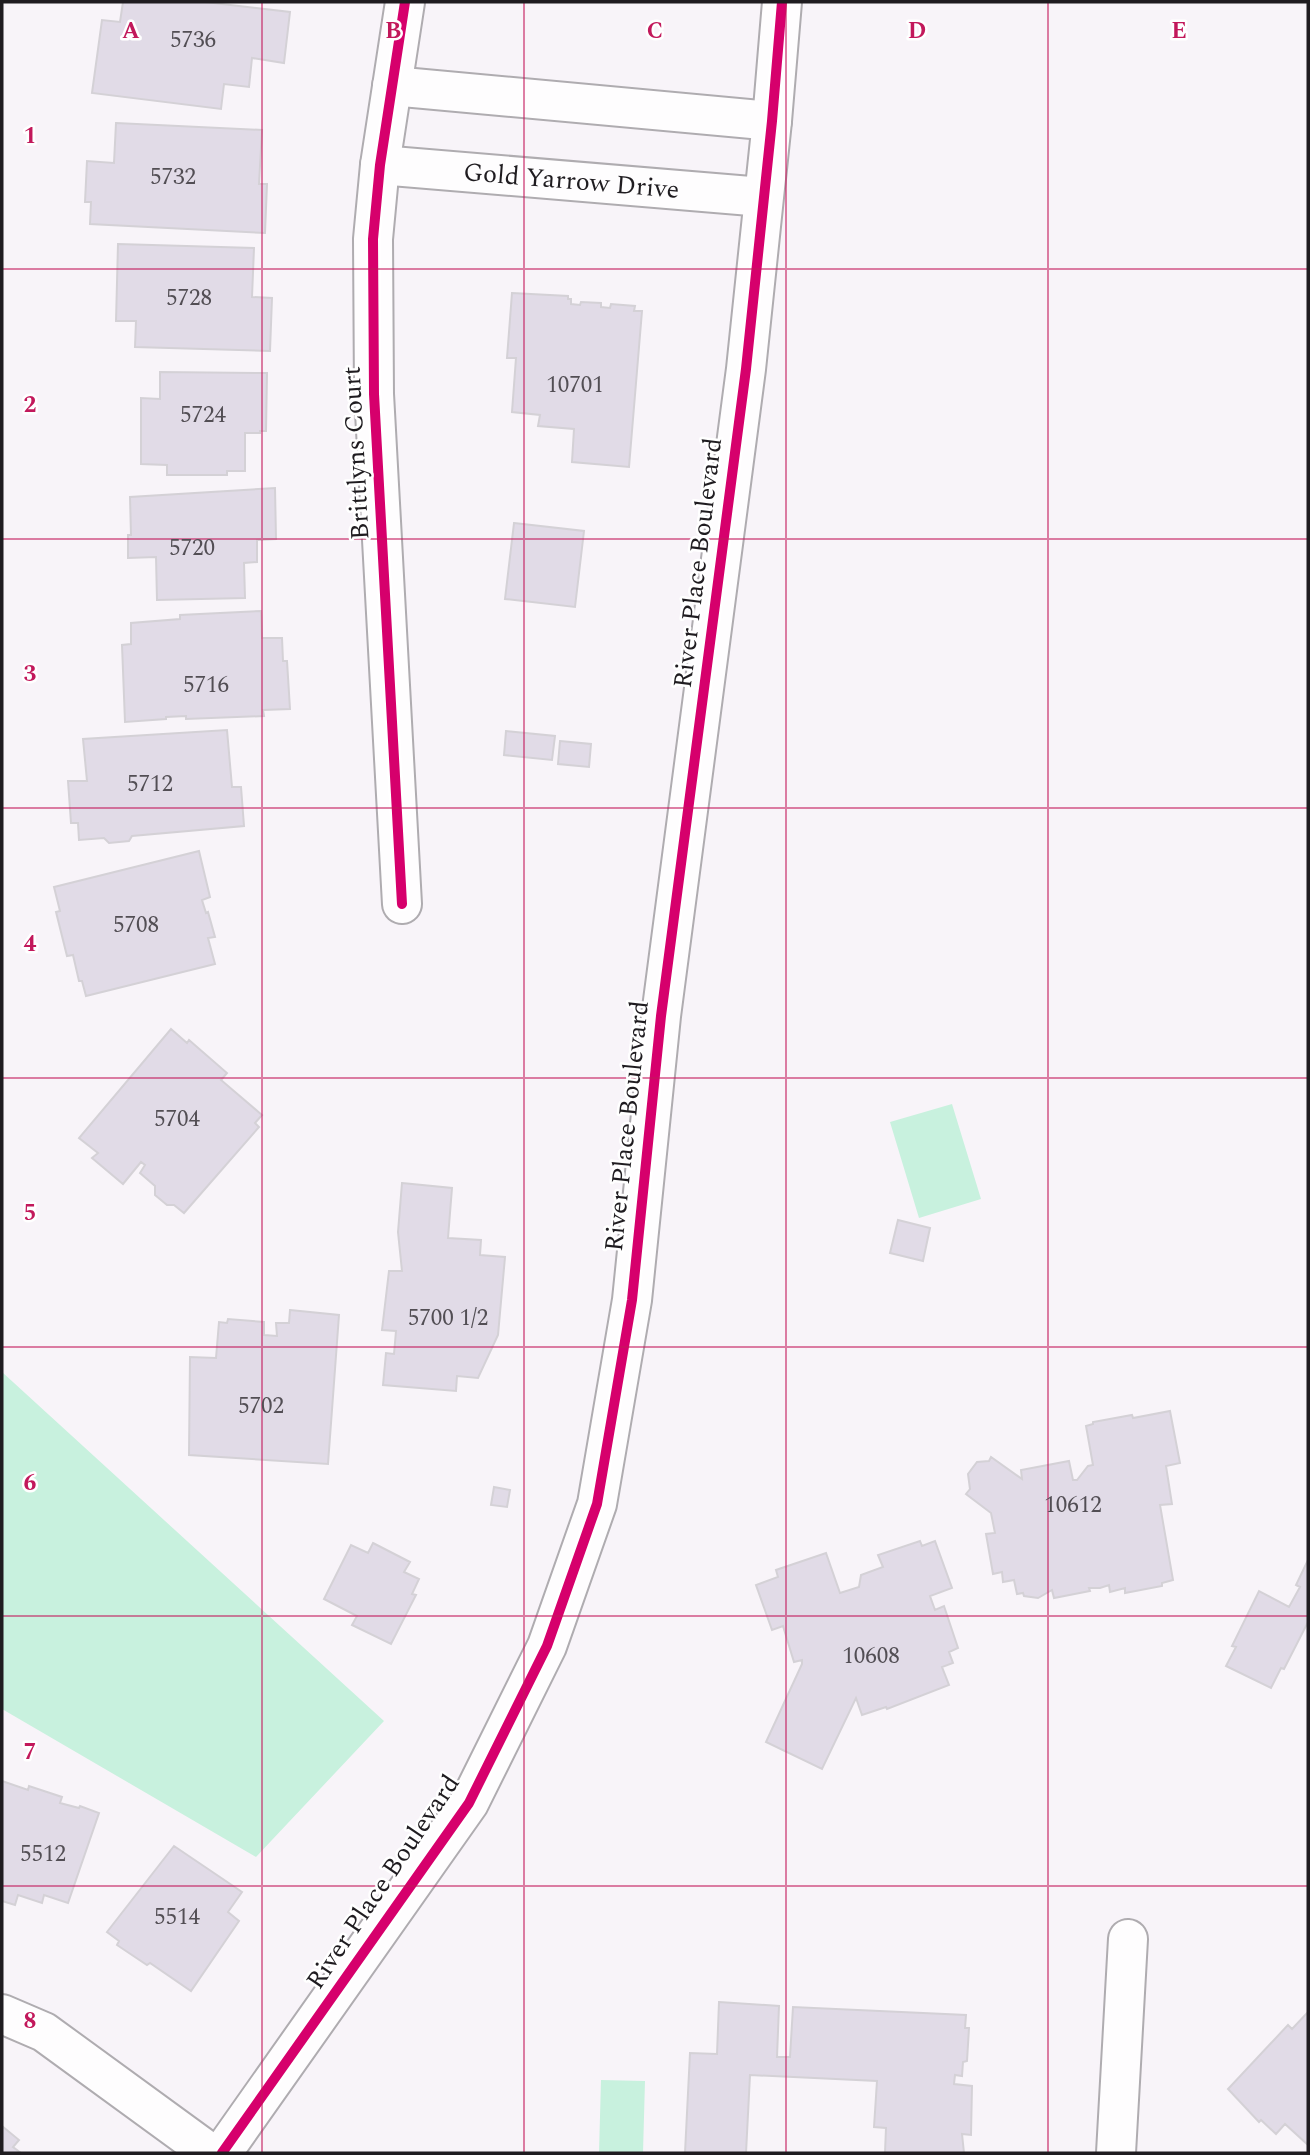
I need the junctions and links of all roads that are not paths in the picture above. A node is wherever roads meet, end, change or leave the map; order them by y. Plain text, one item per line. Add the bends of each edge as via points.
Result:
1 (405, 2) edge
2 (782, 2) edge
3 (392, 86) junction
4 (772, 121) junction
5 (380, 165) junction
6 (763, 197) junction
7 (402, 904) dead end
8 (1128, 1939) dead end
9 (2, 2014) edge
10 (210, 2153) edge
11 (222, 2153) edge
12 (1116, 2153) edge

1 - 3 street, Brittlyns Court
2 - 4 street, River Place Boulevard
3 - 4 street
3 - 5 street, Brittlyns Court
4 - 6 street, River Place Boulevard
5 - 6 street, Gold Yarrow Drive
5 - 7 street, Brittlyns Court via 373,239 374,394
6 - 11 street, River Place Boulevard via 746,369 661,1016 632,1300 597,1504 547,1646 469,1803
8 - 12 street
9 - 10 street via 44,2032

